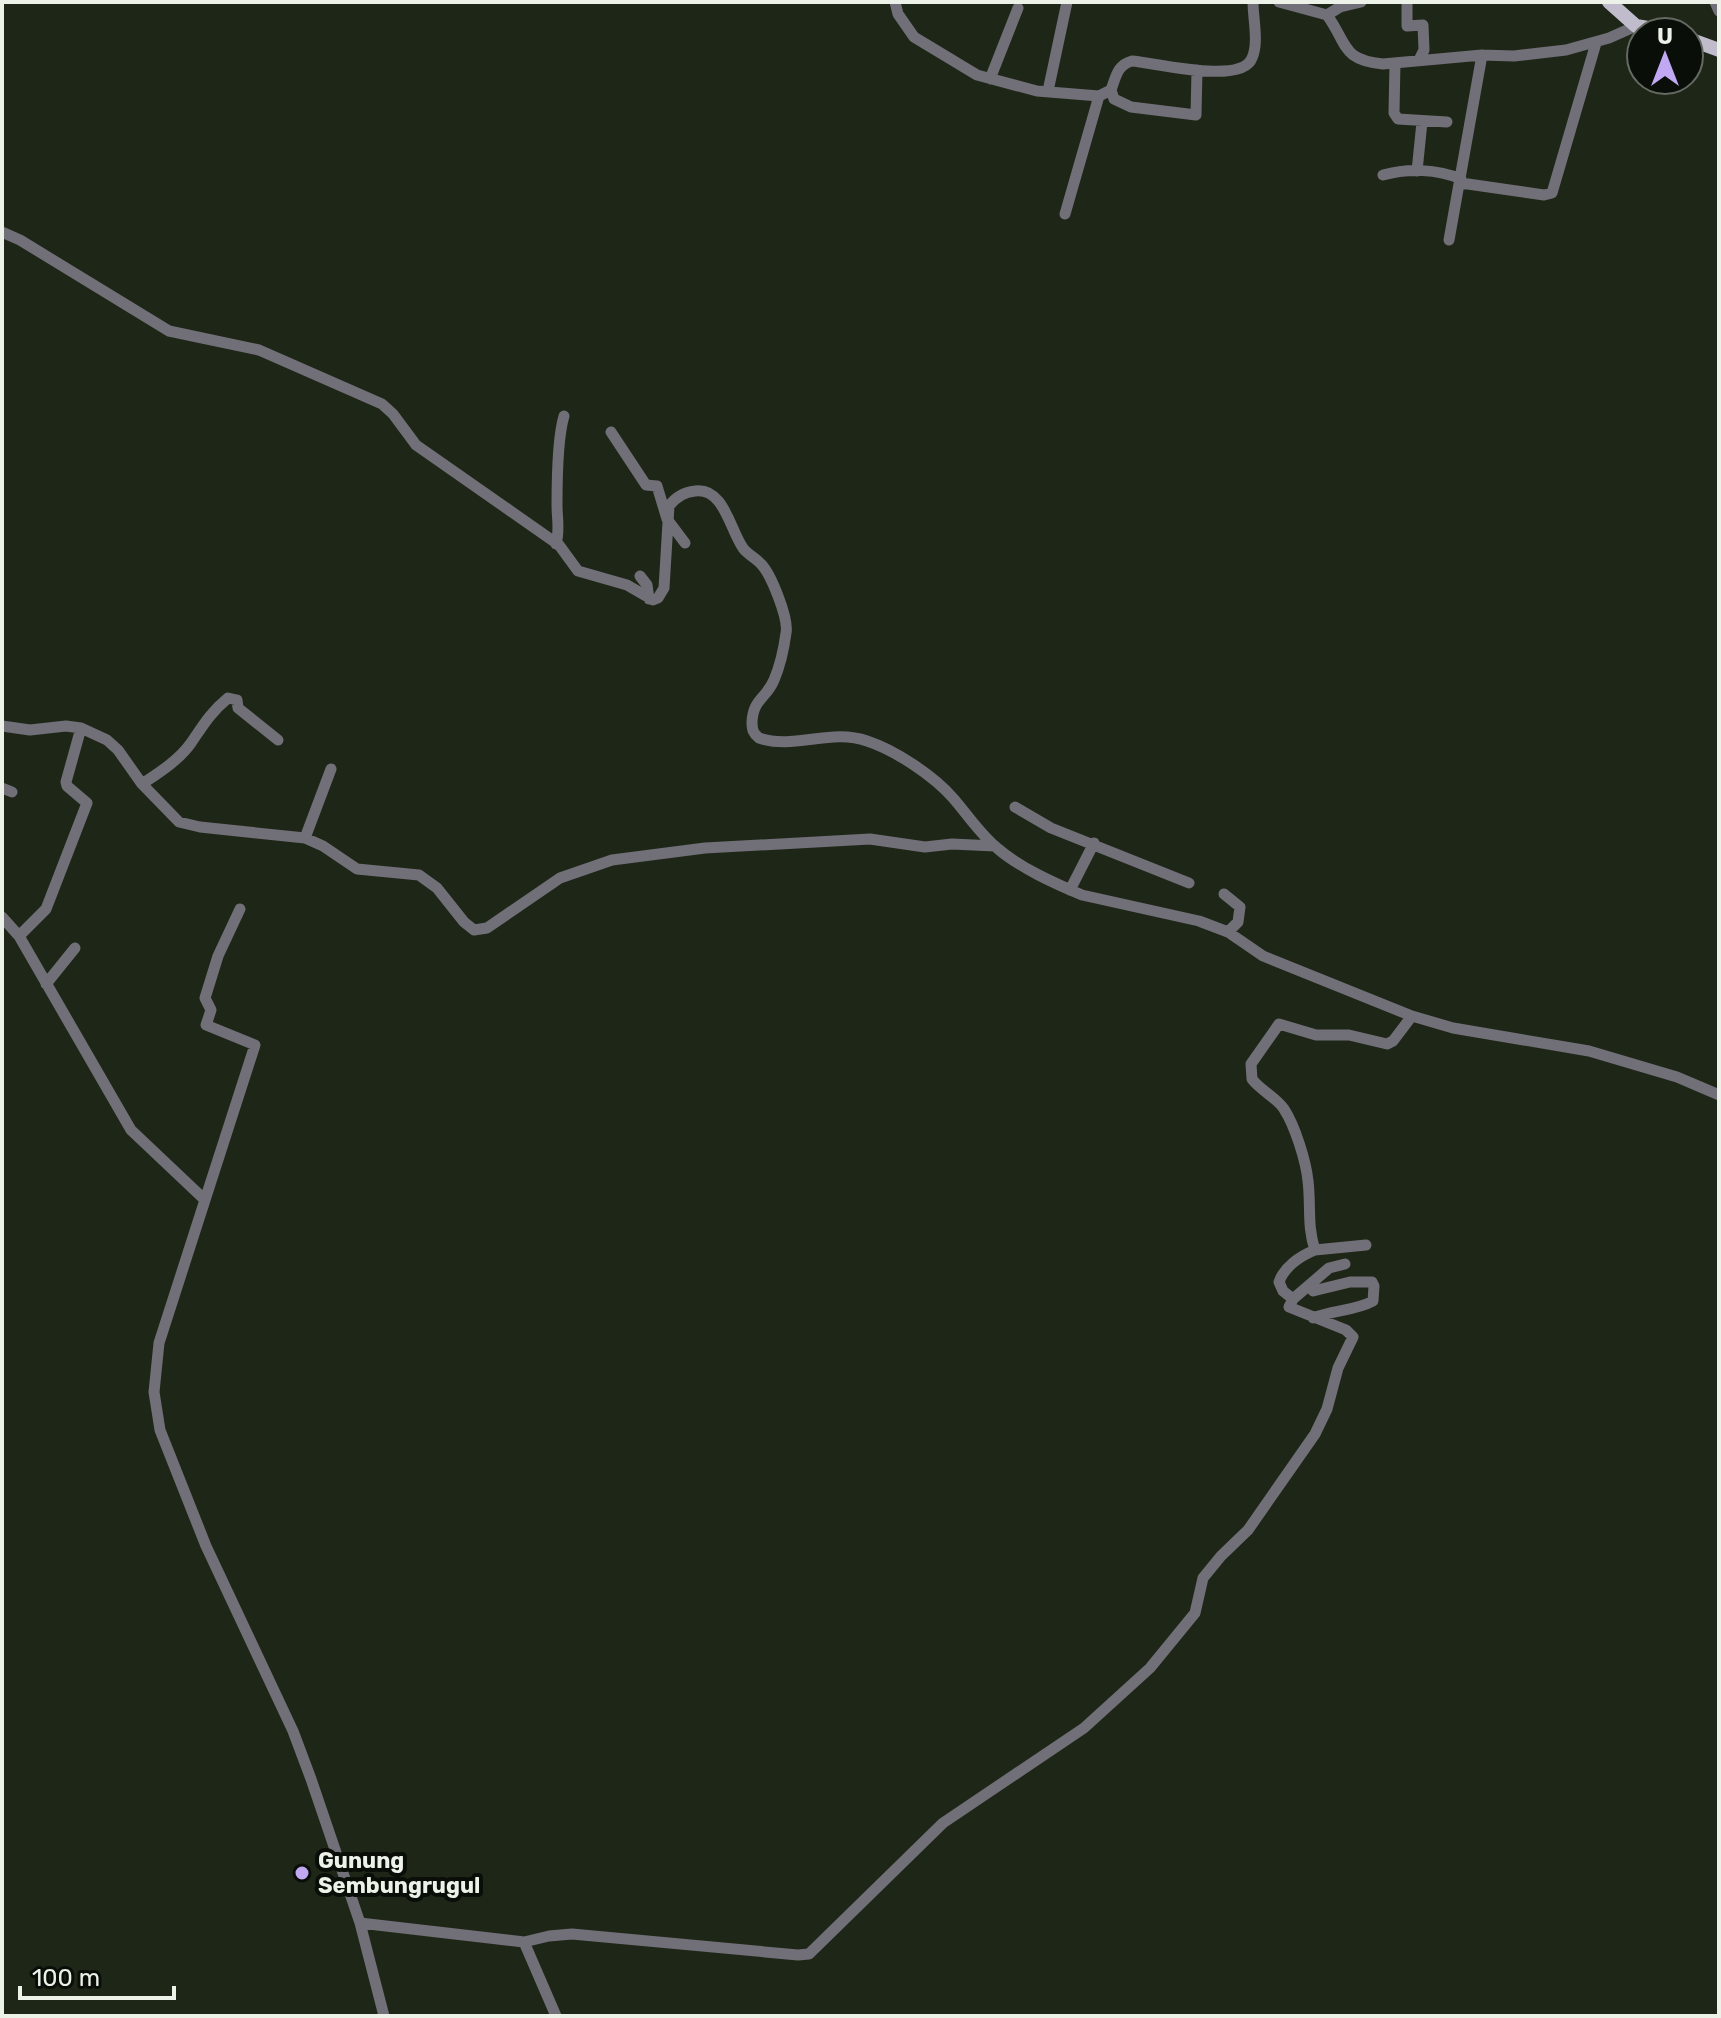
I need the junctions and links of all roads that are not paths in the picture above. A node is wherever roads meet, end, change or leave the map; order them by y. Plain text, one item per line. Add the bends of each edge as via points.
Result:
1 (895, 2) edge
2 (1067, 2) edge
3 (1253, 2) edge
4 (1279, 2) edge
5 (1361, 2) edge
6 (1407, 2) edge
7 (1609, 2) edge
8 (1715, 2) edge
9 (1018, 8) dead end
10 (1719, 11) edge
11 (1327, 15) junction
12 (1625, 16) edge
13 (1625, 31) edge
14 (1596, 43) junction
15 (1482, 55) junction
16 (1419, 60) junction
17 (1395, 63) junction
18 (1197, 70) junction
19 (990, 79) junction
20 (1111, 90) junction
21 (1048, 91) junction
22 (1099, 96) junction
23 (1422, 122) junction
24 (1447, 122) dead end
25 (1417, 171) junction
26 (1383, 175) dead end
27 (1461, 181) junction
28 (1065, 214) dead end
29 (2, 232) edge
30 (1449, 240) dead end
31 (564, 416) dead end
32 (611, 432) dead end
33 (667, 519) junction
34 (685, 543) dead end
35 (556, 544) junction
36 (640, 576) dead end
37 (650, 599) junction
38 (2, 726) edge
39 (81, 728) junction
40 (278, 740) dead end
41 (331, 769) dead end
42 (142, 784) junction
43 (1015, 807) dead end
44 (305, 838) junction
45 (1094, 843) junction
46 (995, 846) junction
47 (1189, 883) dead end
48 (1070, 890) junction
49 (1224, 894) dead end
50 (240, 909) dead end
51 (2, 917) edge
52 (1228, 932) junction
53 (19, 936) junction
54 (75, 948) dead end
55 (46, 984) junction
56 (1412, 1016) junction
57 (1719, 1095) edge
58 (205, 1200) junction
59 (1366, 1245) dead end
60 (1315, 1250) junction
61 (1345, 1264) dead end
62 (1309, 1285) junction
63 (1293, 1299) junction
64 (1313, 1318) junction
65 (360, 1923) junction
66 (524, 1942) junction
67 (384, 2016) edge
68 (556, 2016) edge

1 - 19 street via 914,37
2 - 21 street
3 - 18 street via 1249,64 1233,71
4 - 11 street
5 - 11 street
6 - 16 street via 1407,26 1423,25
7 - 12 main road
8 - 10 street
9 - 19 street
11 - 17 street via 1350,55
13 - 14 street
14 - 15 street via 1514,56
14 - 27 street via 1552,193
15 - 16 street
15 - 27 street
16 - 17 street
17 - 23 street via 1394,113 1398,119
18 - 20 street via 1132,61 1118,70
18 - 20 street via 1196,115 1131,107 1114,99
19 - 21 street
20 - 22 street
21 - 22 street
22 - 28 street
23 - 24 street
23 - 25 street
25 - 26 street
25 - 27 street via 1447,173
27 - 30 street
29 - 35 street via 169,331 259,350 382,404 416,445
31 - 35 street
32 - 33 street via 646,485 657,486
33 - 34 street
33 - 37 street via 664,588 658,598
33 - 46 street via 669,506 679,496 697,490 714,497 744,549 765,569 786,619 775,678 754,707 754,735 789,742 825,736 866,740 917,767 950,794
35 - 37 street via 584,574 627,585
36 - 37 street
38 - 39 street
39 - 42 street via 118,750
39 - 53 street via 66,782 87,803 46,909
40 - 42 street via 238,708 237,700 228,698 214,708 171,764
41 - 44 street
42 - 44 street via 179,822
43 - 45 street via 1051,828
44 - 46 street via 357,869 409,872 427,879 474,930 560,878 612,860 705,848 870,839 925,847
45 - 47 street
45 - 48 street
46 - 48 street
48 - 52 street
49 - 52 street via 1240,907 1238,922
50 - 58 street via 205,998 211,1010 206,1025 255,1045
51 - 53 street
52 - 56 street via 1263,956
53 - 55 street
54 - 55 street
55 - 58 street via 131,1130
56 - 57 street via 1589,1051
56 - 60 street via 1387,1044 1349,1035 1316,1035 1279,1024 1251,1064 1255,1084 1283,1108 1305,1163
58 - 65 street via 159,1343 154,1392 160,1430 206,1546 293,1731
59 - 60 street
60 - 63 street via 1280,1278 1281,1288
61 - 62 street via 1329,1268
62 - 63 street
62 - 64 street via 1313,1291 1360,1281 1374,1286 1373,1301 1364,1306
63 - 64 street via 1289,1307
64 - 66 street via 1353,1337 1327,1409 1248,1530 1203,1578 1195,1613 1128,1691 1057,1748 943,1823 814,1950 805,1955 770,1953 572,1934
65 - 66 street
65 - 67 street
66 - 68 street

